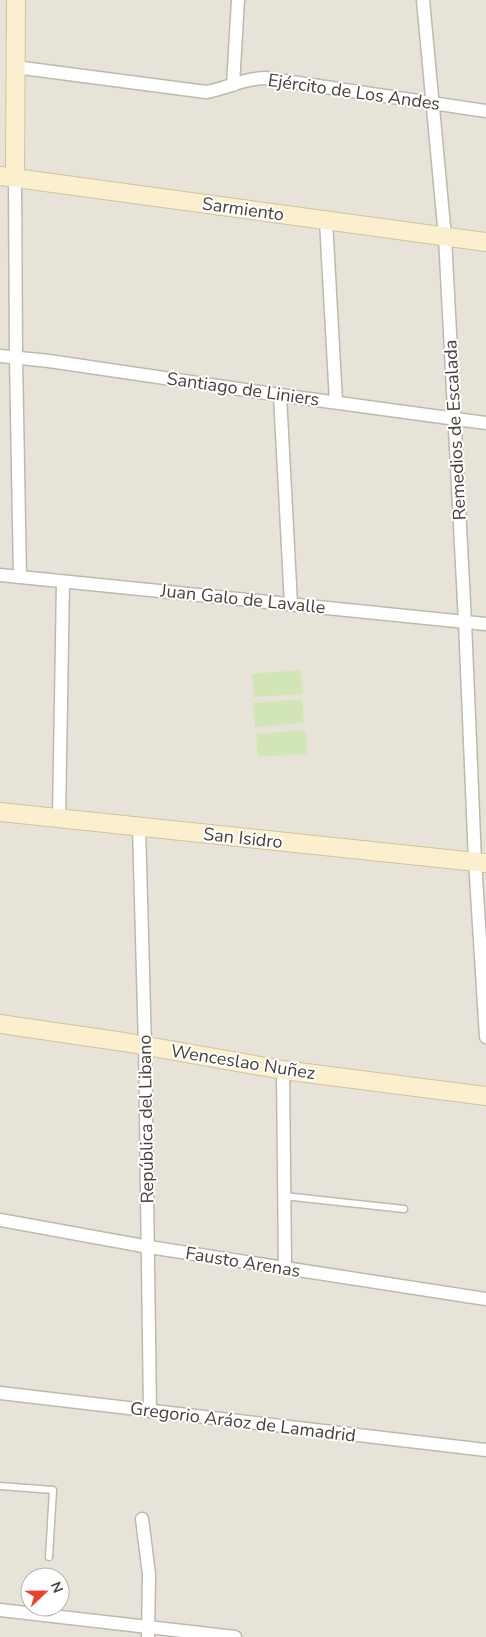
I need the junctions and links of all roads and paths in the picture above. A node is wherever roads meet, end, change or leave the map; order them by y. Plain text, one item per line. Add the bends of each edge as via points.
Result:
1 (16, 0) edge
2 (238, 0) edge
3 (423, 0) edge
4 (15, 66) junction
5 (234, 86) junction
6 (432, 104) junction
7 (486, 111) edge
8 (8, 177) edge
9 (326, 221) junction
10 (445, 237) junction
11 (486, 242) edge
12 (0, 356) edge
13 (16, 357) junction
14 (280, 395) junction
15 (336, 402) junction
16 (454, 418) junction
17 (486, 423) edge
18 (0, 575) edge
19 (20, 577) junction
20 (63, 582) junction
21 (291, 604) junction
22 (466, 622) junction
23 (486, 624) edge
24 (0, 812) edge
25 (59, 818) junction
26 (139, 827) junction
27 (481, 862) edge
28 (0, 1024) edge
29 (486, 1037) edge
30 (145, 1046) junction
31 (283, 1070) junction
32 (486, 1096) edge
33 (284, 1196) junction
34 (404, 1209) dead end
35 (0, 1220) edge
36 (148, 1247) junction
37 (285, 1268) junction
38 (486, 1299) edge
39 (0, 1393) edge
40 (150, 1411) junction
41 (486, 1450) edge
42 (0, 1486) edge
43 (142, 1519) dead end
44 (50, 1557) dead end
45 (0, 1610) edge
46 (148, 1632) edge
47 (235, 1637) edge

1 - 4 street
2 - 5 street
3 - 6 street, Remedios de Escalada
4 - 5 street, Ejército de Los Andes via 206,92
4 - 8 street
5 - 6 street, Ejército de Los Andes via 254,78 264,78
6 - 7 street, Ejército de Los Andes
6 - 10 street, Remedios de Escalada
8 - 9 street, Sarmiento
8 - 13 street
9 - 10 street, Sarmiento
9 - 15 street
10 - 11 street, Sarmiento
10 - 16 street, Remedios de Escalada
12 - 13 street, Santiago de Liniers
13 - 14 street, Santiago de Liniers
13 - 19 street
14 - 15 street, Santiago de Liniers
14 - 21 street
15 - 16 street, Santiago de Liniers
16 - 17 street, Santiago de Liniers
16 - 22 street, Remedios de Escalada
18 - 19 street, Juan Galo de Lavalle
19 - 20 street, Juan Galo de Lavalle
20 - 21 street, Juan Galo de Lavalle
20 - 25 street
21 - 22 street, Juan Galo de Lavalle
22 - 23 street, Juan Galo de Lavalle
22 - 27 street, Remedios de Escalada
24 - 25 street, San Isidro
25 - 26 street, San Isidro
26 - 27 street, San Isidro
26 - 30 street, República del Libano
27 - 29 street, Remedios de Escalada
28 - 30 street, Wenceslao Nuñez
30 - 31 street, Wenceslao Nuñez
30 - 36 street, República del Libano
31 - 32 street, Wenceslao Nuñez
31 - 33 street
33 - 34 lane
33 - 37 street
35 - 36 street, Fausto Arenas
36 - 37 street, Fausto Arenas
36 - 40 street, República del Libano
37 - 38 street, Fausto Arenas
39 - 40 street, Gregorio Aráoz de Lamadrid
40 - 41 street, Gregorio Aráoz de Lamadrid
42 - 44 lane via 53,1490
43 - 46 street via 149,1574
45 - 46 street
46 - 47 street

